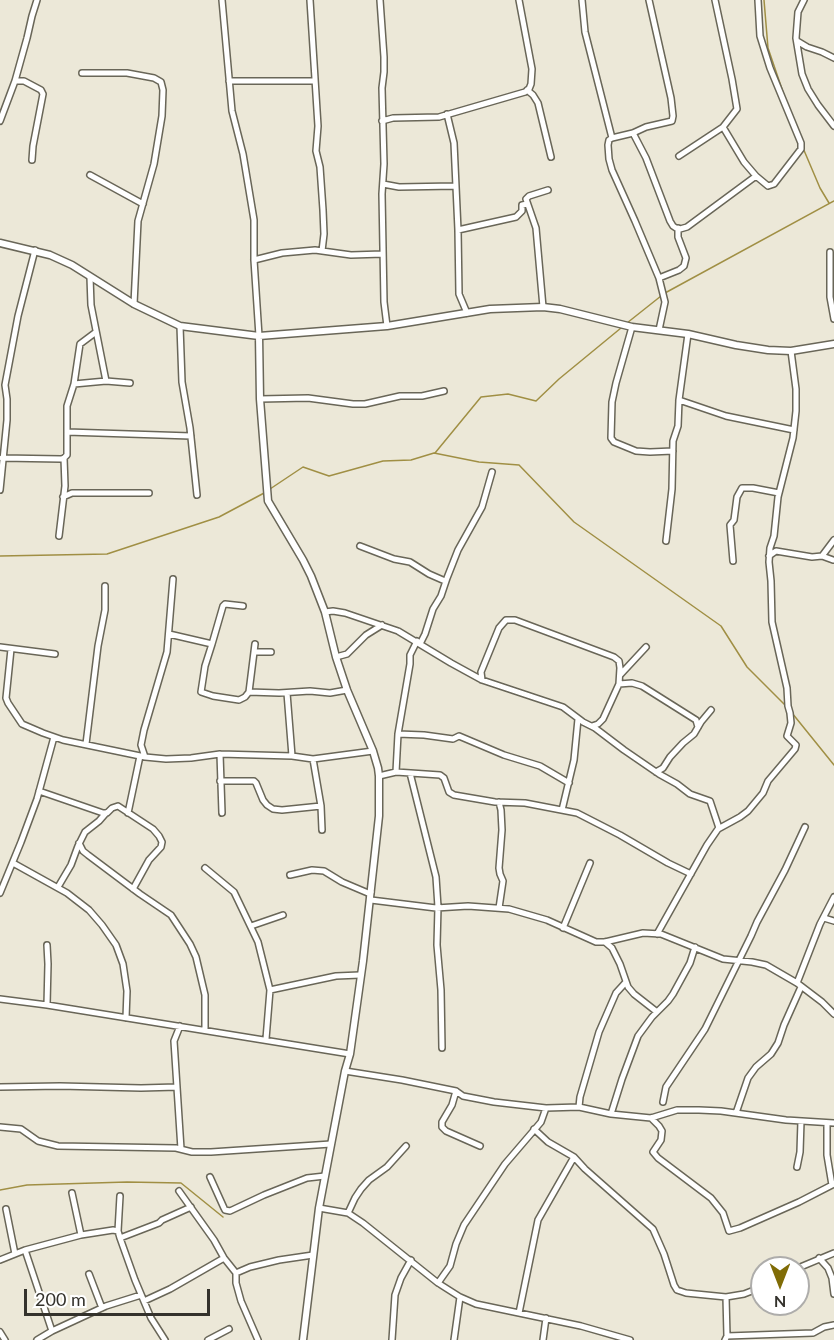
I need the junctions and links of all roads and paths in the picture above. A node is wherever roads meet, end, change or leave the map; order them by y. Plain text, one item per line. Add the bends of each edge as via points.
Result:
1 (37, 0) edge
2 (222, 0) edge
3 (310, 0) edge
4 (380, 0) edge
5 (519, 0) edge
6 (582, 0) edge
7 (649, 0) edge
8 (715, 0) edge
9 (758, 0) edge
10 (804, 0) edge
11 (796, 40) junction
12 (834, 58) edge
13 (82, 73) dead end
14 (15, 81) junction
15 (229, 81) junction
16 (315, 81) junction
17 (527, 90) junction
18 (0, 99) edge
19 (8, 101) junction
20 (447, 114) junction
21 (0, 120) edge
22 (382, 122) junction
23 (834, 126) edge
24 (723, 127) junction
25 (633, 133) junction
26 (612, 138) junction
27 (679, 156) dead end
28 (551, 158) dead end
29 (32, 160) dead end
30 (90, 175) dead end
31 (756, 176) junction
32 (383, 184) junction
33 (455, 186) junction
34 (548, 190) dead end
35 (143, 204) junction
36 (527, 204) junction
37 (678, 228) junction
38 (458, 230) junction
39 (0, 243) edge
40 (34, 250) junction
41 (322, 251) junction
42 (830, 252) dead end
43 (383, 254) junction
44 (255, 260) junction
45 (90, 277) junction
46 (659, 278) junction
47 (134, 304) junction
48 (543, 308) junction
49 (467, 313) junction
50 (834, 319) edge
51 (180, 326) junction
52 (387, 326) junction
53 (632, 327) junction
54 (658, 330) junction
55 (96, 332) junction
56 (688, 334) junction
57 (259, 336) junction
58 (834, 344) edge
59 (791, 351) junction
60 (106, 381) junction
61 (130, 383) dead end
62 (74, 384) junction
63 (444, 391) dead end
64 (260, 399) junction
65 (679, 400) junction
66 (794, 430) junction
67 (67, 432) junction
68 (191, 436) junction
69 (673, 450) junction
70 (2, 458) junction
71 (64, 458) junction
72 (492, 472) dead end
73 (0, 490) edge
74 (779, 493) junction
75 (149, 494) dead end
76 (197, 495) dead end
77 (63, 497) junction
78 (59, 536) dead end
79 (834, 540) edge
80 (666, 541) dead end
81 (771, 544) junction
82 (360, 546) dead end
83 (827, 549) junction
84 (776, 551) junction
85 (769, 556) junction
86 (822, 556) junction
87 (833, 560) edge
88 (733, 561) dead end
89 (173, 579) dead end
90 (445, 581) junction
91 (105, 586) dead end
92 (243, 606) dead end
93 (325, 612) junction
94 (382, 626) junction
95 (169, 634) junction
96 (418, 643) junction
97 (212, 644) junction
98 (255, 644) dead end
99 (0, 647) edge
100 (646, 647) dead end
101 (10, 649) junction
102 (255, 652) junction
103 (271, 652) dead end
104 (55, 654) dead end
105 (336, 657) junction
106 (481, 672) junction
107 (474, 675) junction
108 (620, 675) junction
109 (482, 680) junction
110 (619, 684) junction
111 (347, 690) junction
112 (249, 692) junction
113 (287, 693) junction
114 (8, 703) junction
115 (0, 705) edge
116 (711, 710) dead end
117 (580, 722) junction
118 (592, 726) junction
119 (698, 727) junction
120 (398, 734) junction
121 (54, 737) junction
122 (86, 744) junction
123 (141, 745) junction
124 (373, 751) junction
125 (220, 754) junction
126 (139, 756) junction
127 (292, 756) junction
128 (313, 759) junction
129 (396, 772) junction
130 (656, 772) junction
131 (410, 773) junction
132 (379, 776) junction
133 (220, 781) junction
134 (569, 783) junction
135 (39, 791) junction
136 (499, 802) junction
137 (321, 806) junction
138 (561, 810) junction
139 (106, 813) junction
140 (128, 813) junction
141 (222, 813) dead end
142 (806, 827) dead end
143 (719, 828) junction
144 (322, 830) dead end
145 (79, 843) junction
146 (13, 863) junction
147 (590, 863) dead end
148 (206, 868) dead end
149 (691, 874) junction
150 (290, 875) dead end
151 (58, 887) junction
152 (133, 889) junction
153 (0, 893) edge
154 (371, 896) junction
155 (834, 897) edge
156 (438, 908) junction
157 (499, 908) junction
158 (283, 915) dead end
159 (824, 918) junction
160 (834, 921) edge
161 (251, 926) junction
162 (563, 928) junction
163 (657, 934) junction
164 (605, 942) junction
165 (47, 945) dead end
166 (695, 947) junction
167 (739, 961) junction
168 (360, 975) junction
169 (626, 982) junction
170 (799, 985) junction
171 (270, 990) junction
172 (0, 999) edge
173 (47, 1005) junction
174 (657, 1012) junction
175 (834, 1014) edge
176 (126, 1018) junction
177 (180, 1026) junction
178 (206, 1030) junction
179 (266, 1039) junction
180 (442, 1048) dead end
181 (350, 1054) junction
182 (345, 1071) junction
183 (0, 1087) edge
184 (177, 1087) junction
185 (456, 1091) junction
186 (663, 1102) dead end
187 (579, 1107) junction
188 (546, 1108) junction
189 (736, 1113) junction
190 (611, 1114) junction
191 (651, 1118) junction
192 (801, 1121) junction
193 (831, 1123) edge
194 (0, 1127) edge
195 (534, 1129) junction
196 (331, 1144) junction
197 (406, 1146) dead end
198 (480, 1146) dead end
199 (181, 1149) junction
200 (574, 1157) junction
201 (797, 1167) dead end
202 (325, 1176) junction
203 (210, 1177) dead end
204 (833, 1185) edge
205 (179, 1191) dead end
206 (72, 1193) dead end
207 (120, 1196) dead end
208 (191, 1207) junction
209 (319, 1208) junction
210 (6, 1209) dead end
211 (348, 1213) junction
212 (118, 1231) junction
213 (81, 1235) junction
214 (120, 1238) junction
215 (25, 1251) junction
216 (834, 1253) edge
217 (15, 1254) junction
218 (314, 1255) junction
219 (224, 1258) junction
220 (819, 1258) junction
221 (0, 1260) edge
222 (411, 1260) junction
223 (810, 1262) edge
224 (236, 1273) junction
225 (89, 1274) dead end
226 (438, 1283) junction
227 (750, 1292) edge
228 (834, 1293) edge
229 (726, 1296) junction
230 (460, 1297) junction
231 (143, 1298) junction
232 (102, 1308) junction
233 (519, 1312) junction
234 (546, 1318) junction
235 (834, 1325) edge
236 (230, 1329) dead end
237 (52, 1331) junction
238 (0, 1332) edge
239 (614, 1338) edge
240 (726, 1338) edge
241 (5, 1340) edge
242 (37, 1340) edge
243 (165, 1340) edge
244 (208, 1340) edge
245 (258, 1340) edge
246 (303, 1340) edge
247 (392, 1340) edge
248 (454, 1340) edge
249 (543, 1340) edge
250 (630, 1340) edge

1 - 14 street
2 - 15 street
3 - 16 street
4 - 22 street via 384,57
5 - 17 street via 532,69
6 - 26 street via 585,32
7 - 25 street via 673,116 668,123
8 - 24 street via 737,109
9 - 31 street via 760,36 801,149 774,184 766,185
10 - 11 street via 798,12
11 - 12 street
11 - 23 street via 808,89
13 - 35 street via 127,73 161,82 162,116
14 - 19 street
14 - 29 street via 24,81 43,94
15 - 16 street
15 - 44 street via 254,220
16 - 41 street
17 - 20 street
17 - 28 street via 538,103
18 - 19 street
19 - 21 street
20 - 22 street
20 - 33 street via 454,143
22 - 32 street
24 - 27 street
24 - 31 street
25 - 26 street
25 - 37 street via 670,221
26 - 46 street via 608,145 612,170
30 - 35 street
31 - 37 street via 687,227
32 - 33 street via 399,188
32 - 43 street
33 - 38 street
34 - 36 street via 526,197
35 - 47 street via 137,228
36 - 38 street via 522,205 516,217
36 - 48 street via 536,228
37 - 46 street via 686,258 684,266
38 - 49 street via 459,294
39 - 40 street
40 - 45 street
40 - 70 street via 5,385
41 - 43 street
41 - 44 street via 282,253
42 - 50 street
43 - 52 street
44 - 57 street
45 - 47 street
45 - 55 street
46 - 54 street via 664,300
47 - 51 street
48 - 49 street
48 - 53 street
49 - 52 street
51 - 57 street
51 - 68 street via 182,382
52 - 57 street
53 - 54 street
53 - 69 street via 614,392 610,438 636,451
54 - 56 street
55 - 60 street
55 - 62 street via 80,344
56 - 59 street via 747,347
56 - 65 street
57 - 64 street
58 - 59 street
59 - 66 street via 797,402
60 - 61 street
60 - 62 street
62 - 67 street via 67,406
63 - 64 street via 365,404 308,398
64 - 93 street via 268,501 303,560
65 - 66 street via 726,416
65 - 69 street
66 - 74 street
67 - 68 street
67 - 71 street
68 - 76 street
69 - 80 street
70 - 71 street
70 - 73 street
71 - 77 street
72 - 90 street via 482,507
74 - 81 street
74 - 88 street via 742,488 730,525
75 - 77 street via 72,493
77 - 78 street
79 - 83 street
81 - 84 street
81 - 85 street
82 - 90 street via 410,562
83 - 86 street
83 - 87 street
84 - 85 street
84 - 86 street
85 - 143 street via 772,622 788,688 788,736 796,746 748,811
86 - 87 street
89 - 95 street
90 - 96 street
91 - 122 street
92 - 97 street via 223,606
93 - 94 street via 345,613
93 - 105 street
94 - 96 street
94 - 105 street via 347,654
95 - 97 street
95 - 123 street
96 - 107 street
96 - 120 street via 410,655
97 - 112 street via 201,692 239,700
98 - 102 street
99 - 101 street
100 - 108 street
101 - 104 street
101 - 114 street
102 - 103 street
102 - 112 street
105 - 111 street
106 - 107 street
106 - 108 street via 500,628 510,619 614,657 619,661
106 - 109 street
107 - 109 street
108 - 110 street
109 - 117 street via 563,707
110 - 118 street via 603,719
110 - 119 street via 642,686 696,720
111 - 113 street
111 - 124 street
112 - 113 street
113 - 127 street
114 - 115 street
114 - 121 street via 22,724
116 - 119 street
117 - 118 street
117 - 134 street
118 - 130 street
119 - 130 street
120 - 129 street
120 - 134 street via 453,739 459,736 540,766
121 - 122 street
121 - 135 street
122 - 126 street
123 - 126 street
123 - 126 street
124 - 128 street
124 - 132 street
125 - 126 street via 165,759
125 - 127 street
125 - 133 street
126 - 140 street
127 - 128 street
128 - 137 street
129 - 131 street
129 - 132 street
130 - 143 street via 690,794 710,801
131 - 136 street via 442,776 454,795
131 - 156 street via 436,877
132 - 154 street via 380,816
133 - 137 street via 254,781 263,800 273,809
133 - 141 street
134 - 138 street
135 - 139 street
135 - 146 street
136 - 138 street
136 - 157 street via 499,868 503,881
137 - 144 street
138 - 149 street via 591,819
139 - 140 street via 116,806
139 - 145 street
140 - 152 street via 153,829 162,842
142 - 167 street
143 - 149 street
145 - 151 street
145 - 152 street via 83,851
146 - 151 street
146 - 153 street
147 - 162 street
148 - 161 street via 234,892
149 - 163 street
150 - 154 street via 324,871
151 - 176 street via 89,910 116,945 127,991
152 - 178 street via 171,915 190,944 202,978
154 - 156 street
154 - 168 street
155 - 159 street
156 - 157 street
156 - 180 street
157 - 162 street
158 - 161 street
159 - 160 street
159 - 170 street
161 - 171 street
162 - 164 street
163 - 164 street via 643,933
163 - 166 street
164 - 169 street via 612,948
165 - 173 street
166 - 167 street
166 - 174 street via 673,994
167 - 170 street via 766,965
167 - 186 street via 698,1040 666,1087
168 - 171 street
168 - 181 street
169 - 174 street via 634,994
169 - 187 street via 616,993 599,1032
170 - 175 street
170 - 189 street via 778,1043 748,1078
171 - 179 street
172 - 173 street
173 - 176 street
174 - 190 street via 639,1036
176 - 177 street
177 - 178 street
177 - 184 street via 174,1041
178 - 179 street
179 - 181 street
181 - 182 street
182 - 185 street
182 - 196 street
183 - 184 street
184 - 199 street
185 - 188 street via 494,1102
185 - 198 street via 442,1127
187 - 188 street
187 - 190 street
188 - 195 street
189 - 191 street via 686,1109
189 - 192 street
190 - 191 street
191 - 204 street via 662,1131 653,1152 711,1198 723,1213 729,1231
192 - 193 street
192 - 201 street
193 - 204 street via 826,1155
194 - 199 street via 21,1129 38,1141 58,1146
195 - 200 street
195 - 226 street via 464,1225 450,1266
196 - 199 street via 211,1152
196 - 202 street
197 - 211 street via 361,1189
200 - 229 street via 653,1229 677,1290
200 - 233 street via 538,1220
202 - 203 street via 307,1178 230,1211 225,1210
202 - 209 street
205 - 208 street
206 - 213 street
207 - 212 street
208 - 214 street
208 - 219 street
209 - 211 street
209 - 218 street
210 - 217 street
211 - 222 street
212 - 213 street
212 - 214 street
213 - 215 street
214 - 231 street
215 - 217 street
215 - 237 street
216 - 220 street
217 - 221 street
218 - 224 street
218 - 246 street
219 - 224 street
219 - 231 street via 170,1289
220 - 223 street
220 - 228 street via 828,1268
222 - 226 street
222 - 247 street via 395,1296
224 - 245 street via 236,1283
225 - 232 street
226 - 230 street
227 - 229 street
229 - 240 street
230 - 233 street
230 - 248 street
231 - 232 street
231 - 243 street
232 - 237 street
233 - 234 street
234 - 239 street
234 - 249 street
235 - 240 street via 813,1333
236 - 244 street
237 - 242 street
238 - 241 street
239 - 250 street

